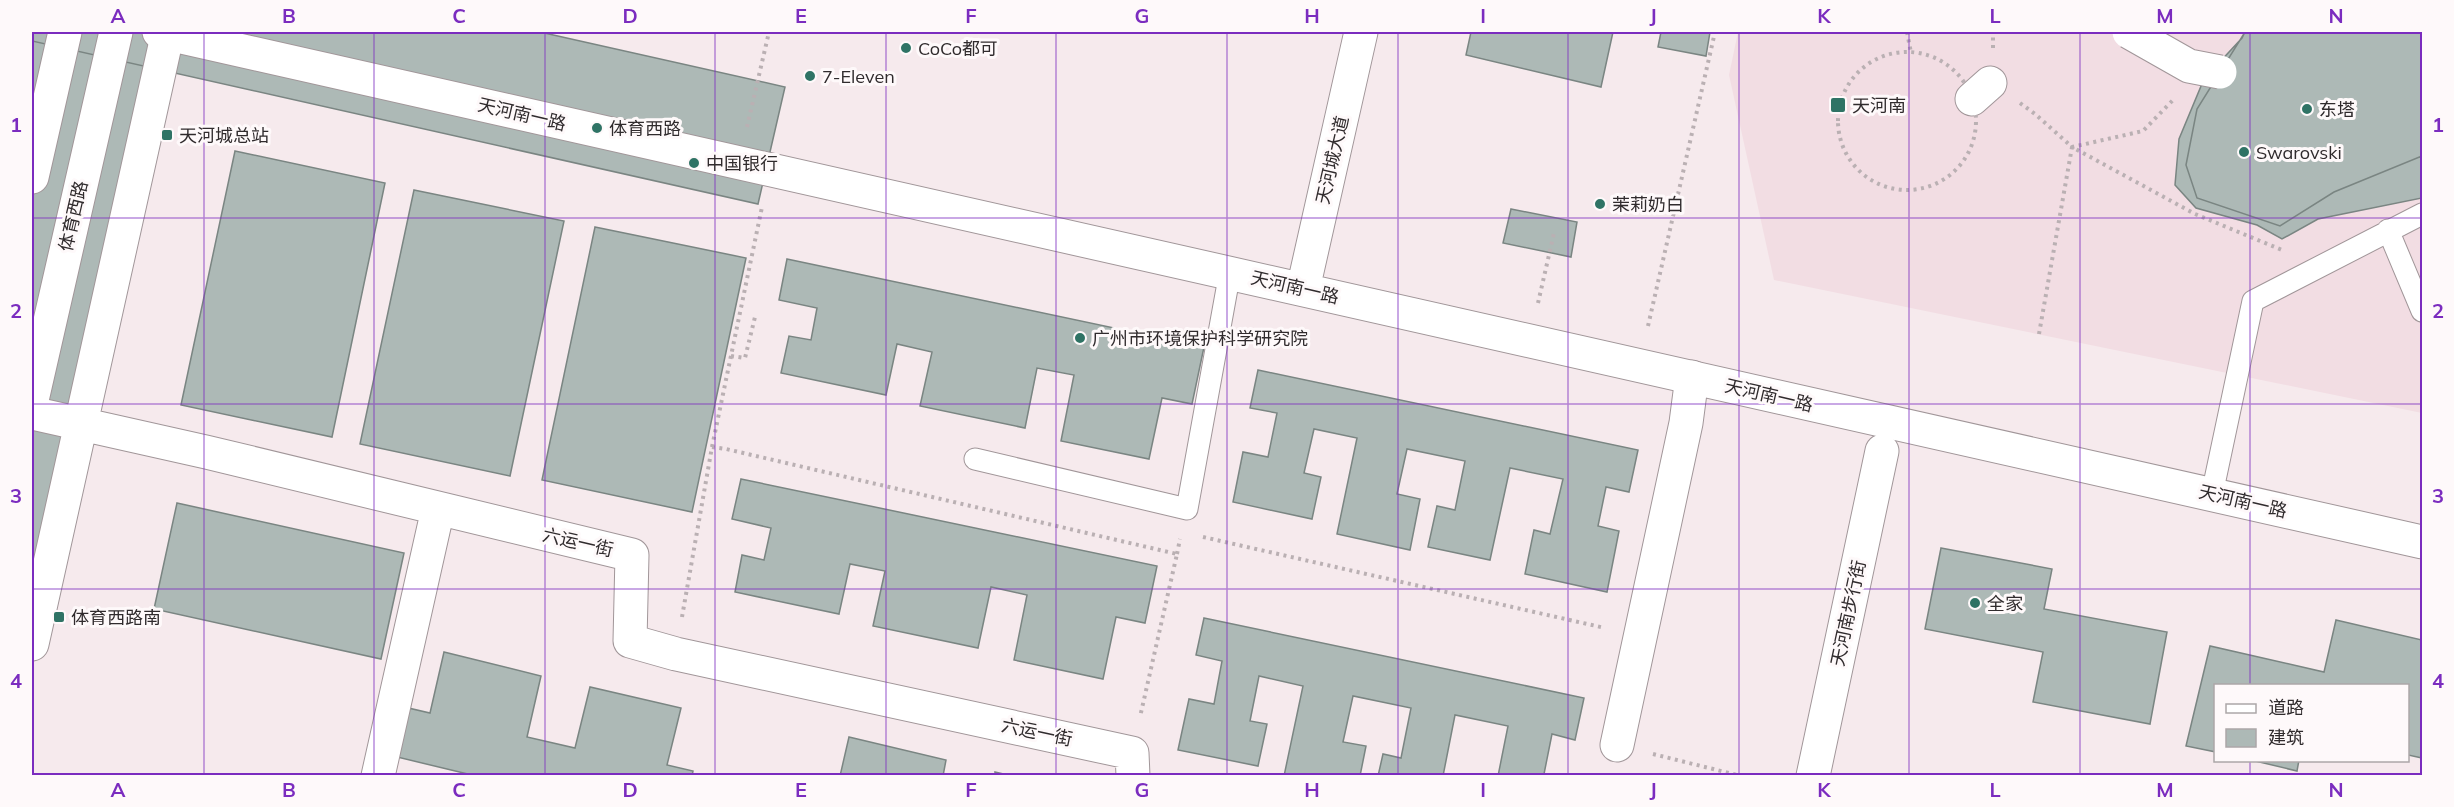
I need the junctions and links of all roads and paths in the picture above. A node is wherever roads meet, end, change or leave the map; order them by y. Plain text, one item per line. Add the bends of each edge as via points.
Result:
1 (65, 32) edge
2 (116, 32) edge
3 (165, 32) edge
4 (769, 32) edge
5 (1361, 32) edge
6 (1715, 32) edge
7 (1907, 32) edge
8 (1994, 32) edge
9 (2129, 32) edge
10 (1911, 53) junction
11 (2220, 72) dead end
12 (1982, 91) junction
13 (2181, 93) dead end
14 (746, 128) dead end
15 (2073, 147) junction
16 (32, 177) edge
17 (763, 201) dead end
18 (2422, 214) edge
19 (2388, 230) junction
20 (1554, 233) dead end
21 (2282, 251) dead end
22 (1230, 272) junction
23 (1303, 289) junction
24 (1538, 303) dead end
25 (2422, 311) edge
26 (755, 317) dead end
27 (1648, 326) dead end
28 (2039, 334) dead end
29 (731, 356) junction
30 (1692, 377) junction
31 (32, 400) edge
32 (32, 413) edge
33 (81, 423) junction
34 (712, 447) junction
35 (1882, 451) dead end
36 (975, 459) dead end
37 (2212, 494) junction
38 (438, 509) junction
39 (1193, 534) dead end
40 (2422, 542) edge
41 (1640, 636) junction
42 (32, 644) edge
43 (676, 654) junction
44 (1617, 745) joint
45 (1133, 764) edge
46 (378, 776) edge
47 (1741, 776) edge
48 (1814, 776) edge

1 - 16 street
2 - 31 street, 体育西路
3 - 22 street, 天河南一路
3 - 33 street
4 - 14 path
5 - 23 street, 天河城大道
6 - 27 path
7 - 10 path
8 - 12 path
9 - 11 street, bridge via 2189,66
10 - 12 path via 1924,54 1945,64
10 - 12 path via 1878,58 1859,71 1844,90 1838,112 1838,135 1847,157 1862,174 1882,186 1905,191 1927,188 1948,178 1973,143
12 - 15 path via 2036,114
13 - 15 path via 2143,131
15 - 21 path via 2195,214
15 - 28 path
17 - 29 path
18 - 19 lane
19 - 25 lane
19 - 37 lane via 2253,301
20 - 24 path
22 - 23 street, 天河南一路
22 - 36 lane via 1187,508
23 - 30 street, 天河南一路
26 - 29 path via 746,358
29 - 34 path
30 - 37 street, 天河南一路
30 - 41 street via 1686,423
32 - 33 street, 六运一街
33 - 38 street, 六运一街
33 - 42 street
34 - 43 path
34 - 45 path via 1177,554
35 - 48 street, 天河南步行街
37 - 40 street, 天河南一路
38 - 43 street, 六运一街 via 632,555 630,641
38 - 46 street
39 - 41 path
41 - 44 street
43 - 45 street, 六运一街
44 - 47 path

